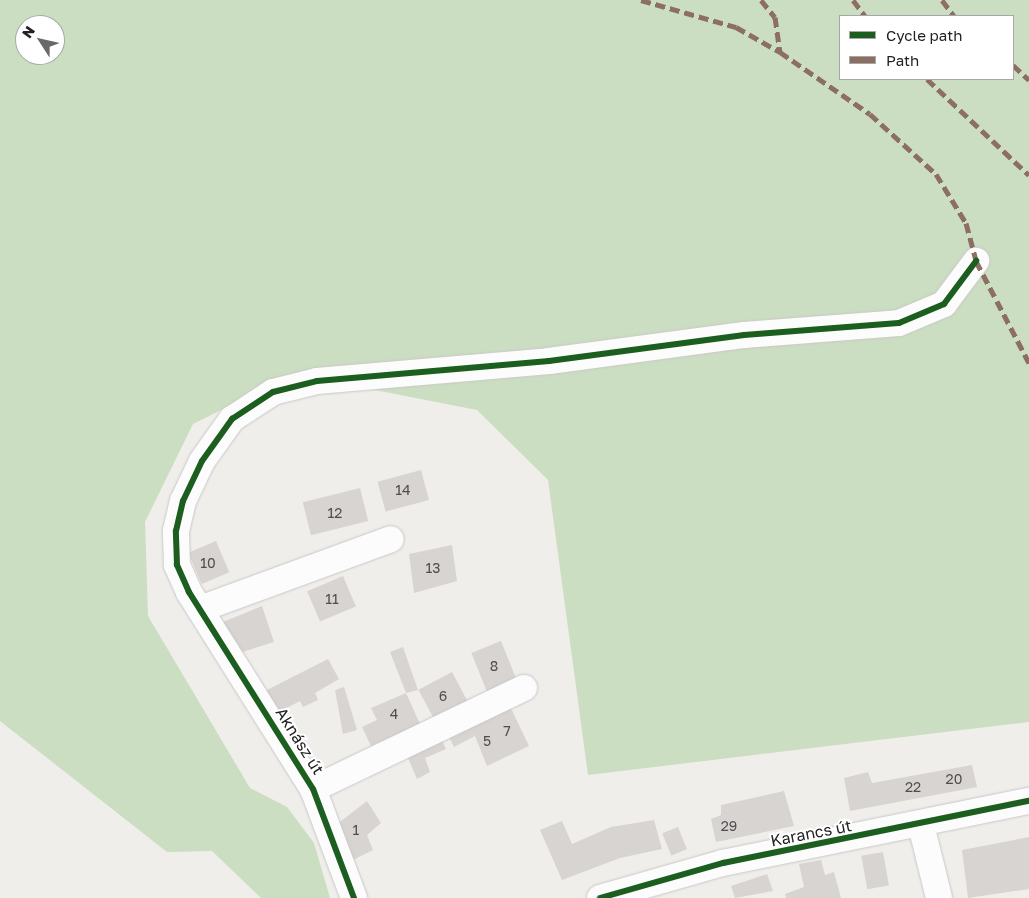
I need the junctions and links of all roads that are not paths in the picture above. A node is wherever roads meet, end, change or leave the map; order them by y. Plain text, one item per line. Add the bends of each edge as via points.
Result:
1 (976, 261) dead end
2 (391, 539) dead end
3 (200, 609) junction
4 (524, 688) dead end
5 (313, 789) junction
6 (1029, 801) edge
7 (921, 825) junction
8 (354, 898) edge
9 (600, 898) edge
10 (939, 898) edge

1 - 3 street, Aknász út via 944,304 899,323 744,335 550,361 363,376 273,392 232,419 202,461 183,501 176,531 177,565
2 - 3 street
3 - 5 street, Aknász út
4 - 5 street, Aknász út
5 - 8 street, Aknász út
6 - 7 street, Karancs út
7 - 9 street, Karancs út via 723,864
7 - 10 street

